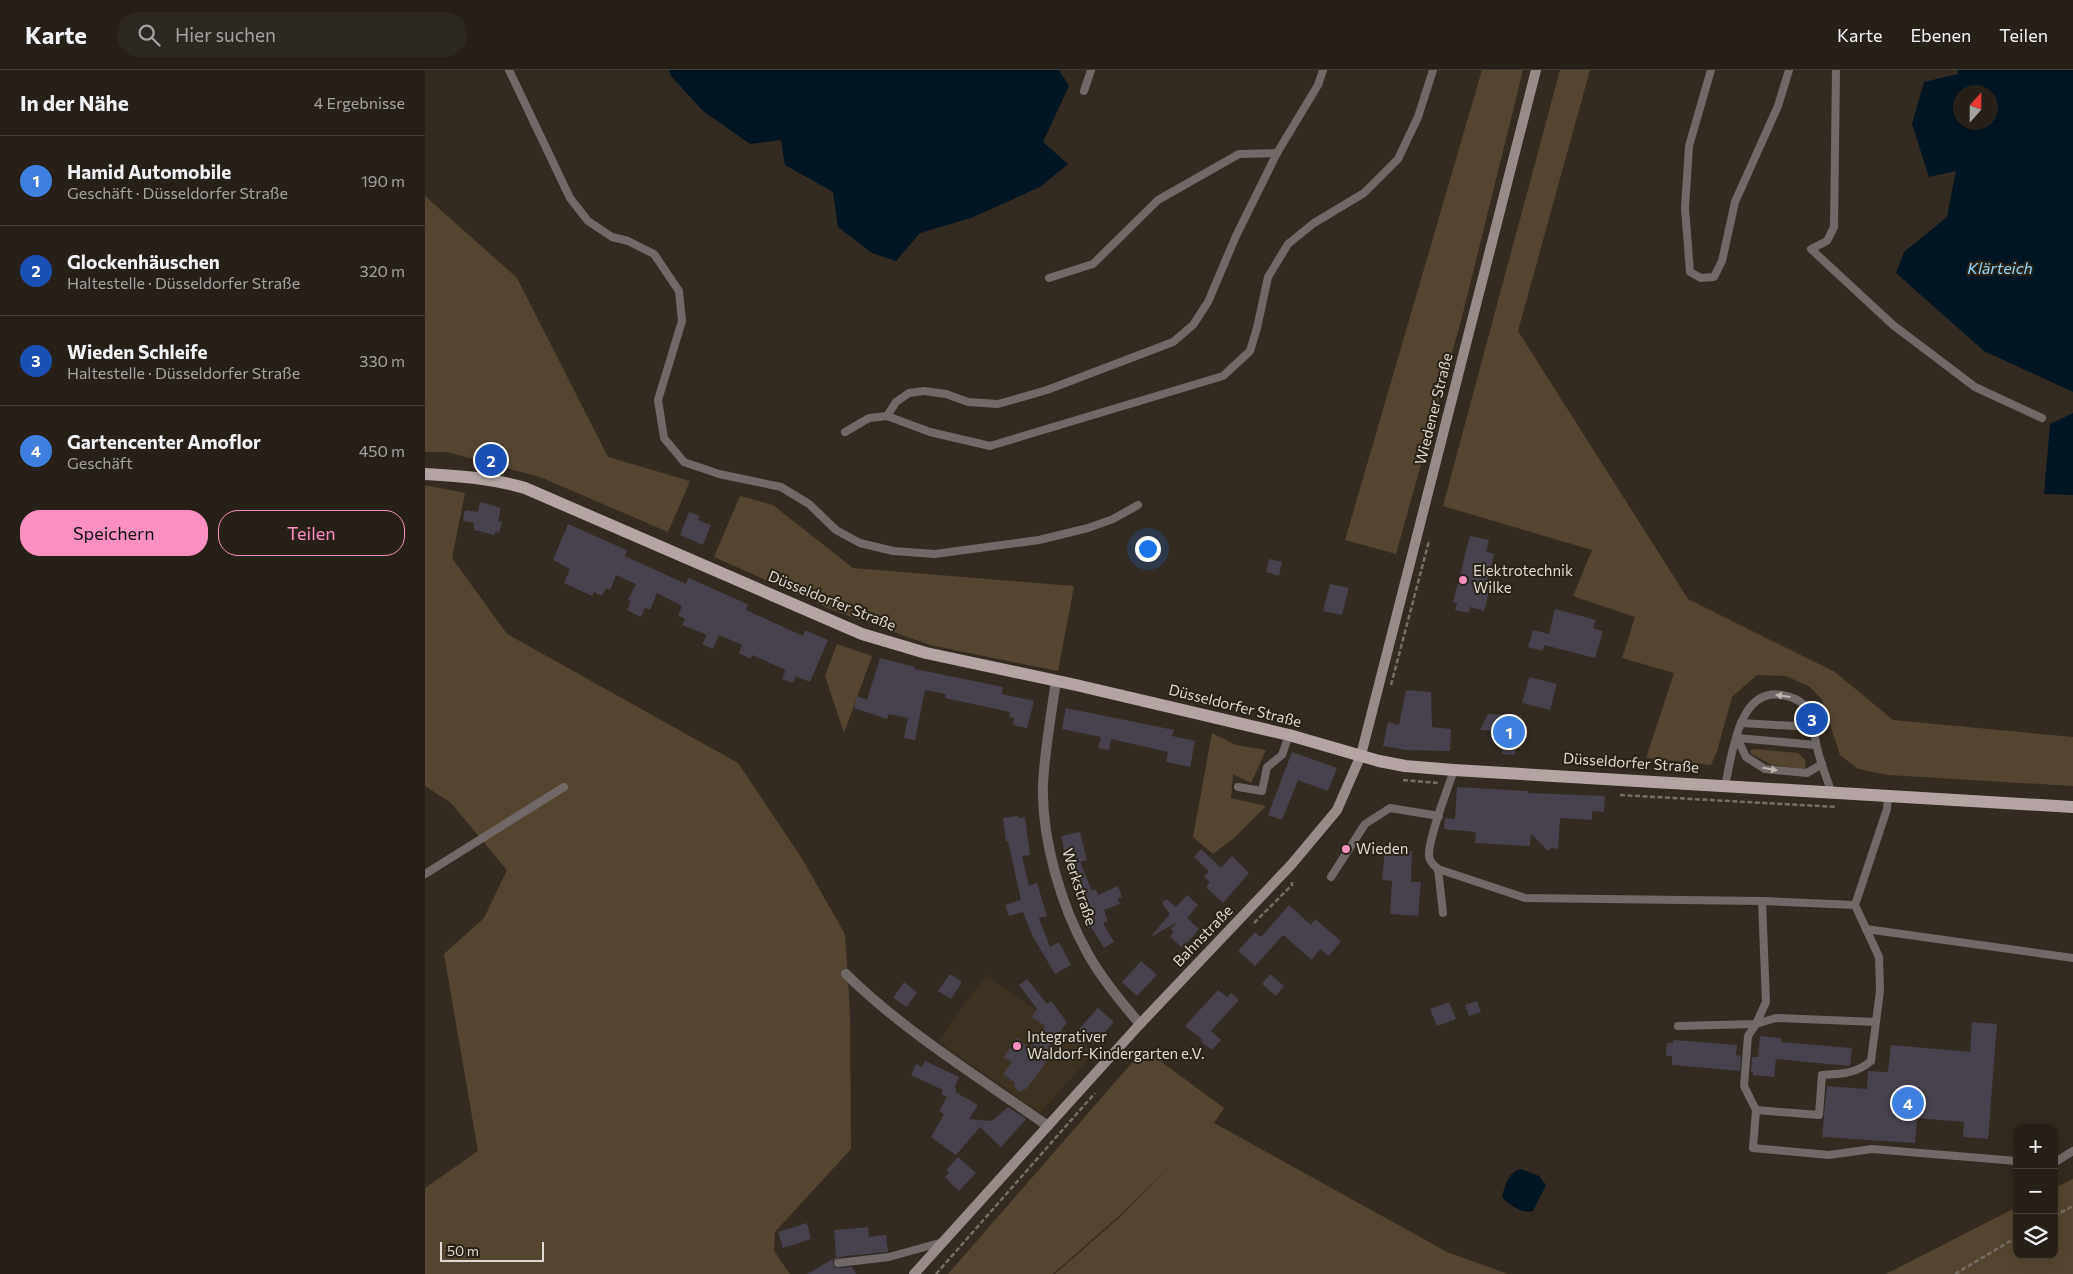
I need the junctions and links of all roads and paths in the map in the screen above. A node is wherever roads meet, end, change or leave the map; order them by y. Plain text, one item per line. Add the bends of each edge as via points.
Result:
1 (509, 70) edge
2 (1091, 70) edge
3 (1323, 70) edge
4 (1433, 70) edge
5 (1536, 70) edge
6 (1711, 70) edge
7 (1789, 70) edge
8 (1837, 70) edge
9 (1084, 91) dead end
10 (1277, 153) junction
11 (1049, 278) dead end
12 (887, 416) junction
13 (2042, 418) dead end
14 (845, 432) dead end
15 (425, 474) edge
16 (1138, 505) dead end
17 (1056, 681) junction
18 (1741, 723) junction
19 (1814, 727) junction
20 (1289, 735) junction
21 (1737, 738) junction
22 (1816, 745) junction
23 (1361, 755) junction
24 (1822, 764) junction
25 (1454, 770) junction
26 (1725, 786) junction
27 (1238, 787) dead end
28 (564, 788) dead end
29 (1831, 791) junction
30 (1887, 794) junction
31 (2073, 807) edge
32 (1439, 816) junction
33 (1291, 865) junction
34 (1438, 869) junction
35 (425, 874) edge
36 (1331, 877) dead end
37 (1762, 901) junction
38 (1855, 905) junction
39 (1443, 913) dead end
40 (1251, 926) dead end
41 (1866, 929) junction
42 (2073, 958) edge
43 (846, 974) dead end
44 (1876, 1022) junction
45 (1140, 1024) junction
46 (1756, 1024) junction
47 (1679, 1026) dead end
48 (1097, 1092) dead end
49 (1756, 1110) junction
50 (1048, 1126) junction
51 (2073, 1151) edge
52 (2058, 1160) edge
53 (2013, 1161) edge
54 (2073, 1206) edge
55 (2058, 1214) edge
56 (2013, 1239) edge
57 (944, 1242) junction
58 (838, 1263) dead end
59 (914, 1274) edge
60 (936, 1274) edge
61 (1955, 1274) edge

1 - 16 lane via 570,198 588,221 612,237 654,254 679,291 682,321 657,400 664,438 684,462 719,474 781,487 809,504 836,530 860,543 893,551 935,554 1039,540 1088,528
2 - 9 lane
3 - 10 lane
4 - 12 lane via 1418,117 1398,159 1364,192 1314,223 1288,244 1268,277 1250,351 1223,376 990,446 930,432
5 - 23 main road, Wiedener Straße
6 - 7 lane via 1689,146 1685,208 1690,272 1701,278 1714,277 1722,261 1735,202 1778,106
8 - 13 lane via 1834,227 1827,241 1811,249 1893,325 1975,387
10 - 11 lane via 1239,154 1158,200 1093,264
10 - 12 lane via 1208,302 1193,325 1173,342 1047,390 998,404 968,402 924,391 909,393 896,402
12 - 14 lane via 869,418
15 - 17 main road, Düsseldorfer Straße via 480,477 525,488 862,634 926,653
17 - 20 main road, Düsseldorfer Straße
17 - 45 street, Werkstraße via 1043,785 1053,866 1088,954 1118,1000
18 - 19 lane
19 -> 18 lane via 1810,712 1803,704 1791,696 1777,694 1753,702
18 - 21 lane
19 - 22 lane
20 - 23 main road, Düsseldorfer Straße
20 - 27 lane via 1282,755 1267,767 1262,791
21 - 22 lane
21 -> 24 lane via 1746,757 1765,769 1807,772
21 - 26 lane
22 - 24 lane
23 - 25 main road, Düsseldorfer Straße via 1405,766
23 - 33 main road, Bahnstraße via 1337,810
24 - 29 lane
25 - 26 main road, Düsseldorfer Straße
25 - 32 lane
26 - 29 main road, Düsseldorfer Straße
28 - 35 lane
29 - 30 main road, Düsseldorfer Straße
30 - 31 main road, Düsseldorfer Straße
30 - 38 lane via 1887,809
32 - 34 lane via 1429,856
32 - 36 lane via 1390,808 1365,824
33 - 40 path via 1292,885
33 - 45 main road, Bahnstraße
34 - 37 lane via 1525,898
34 - 39 lane
37 - 38 lane
37 - 46 lane via 1766,1002
38 - 41 lane
41 - 42 lane
41 - 44 lane via 1879,957 1880,991
43 - 50 street via 898,1019
44 - 46 lane via 1776,1018
44 - 49 lane via 1871,1062 1845,1074 1822,1075 1819,1115
45 - 50 main road, Bahnstraße
46 - 47 lane
46 - 49 lane via 1748,1036 1743,1086
48 - 60 path
49 - 53 lane via 1753,1148 1829,1155 1872,1149
50 - 57 main road, Bahnstraße
51 - 52 lane
54 - 55 path
56 - 61 path
57 - 58 lane via 889,1257
57 - 59 main road, Bahnstraße

